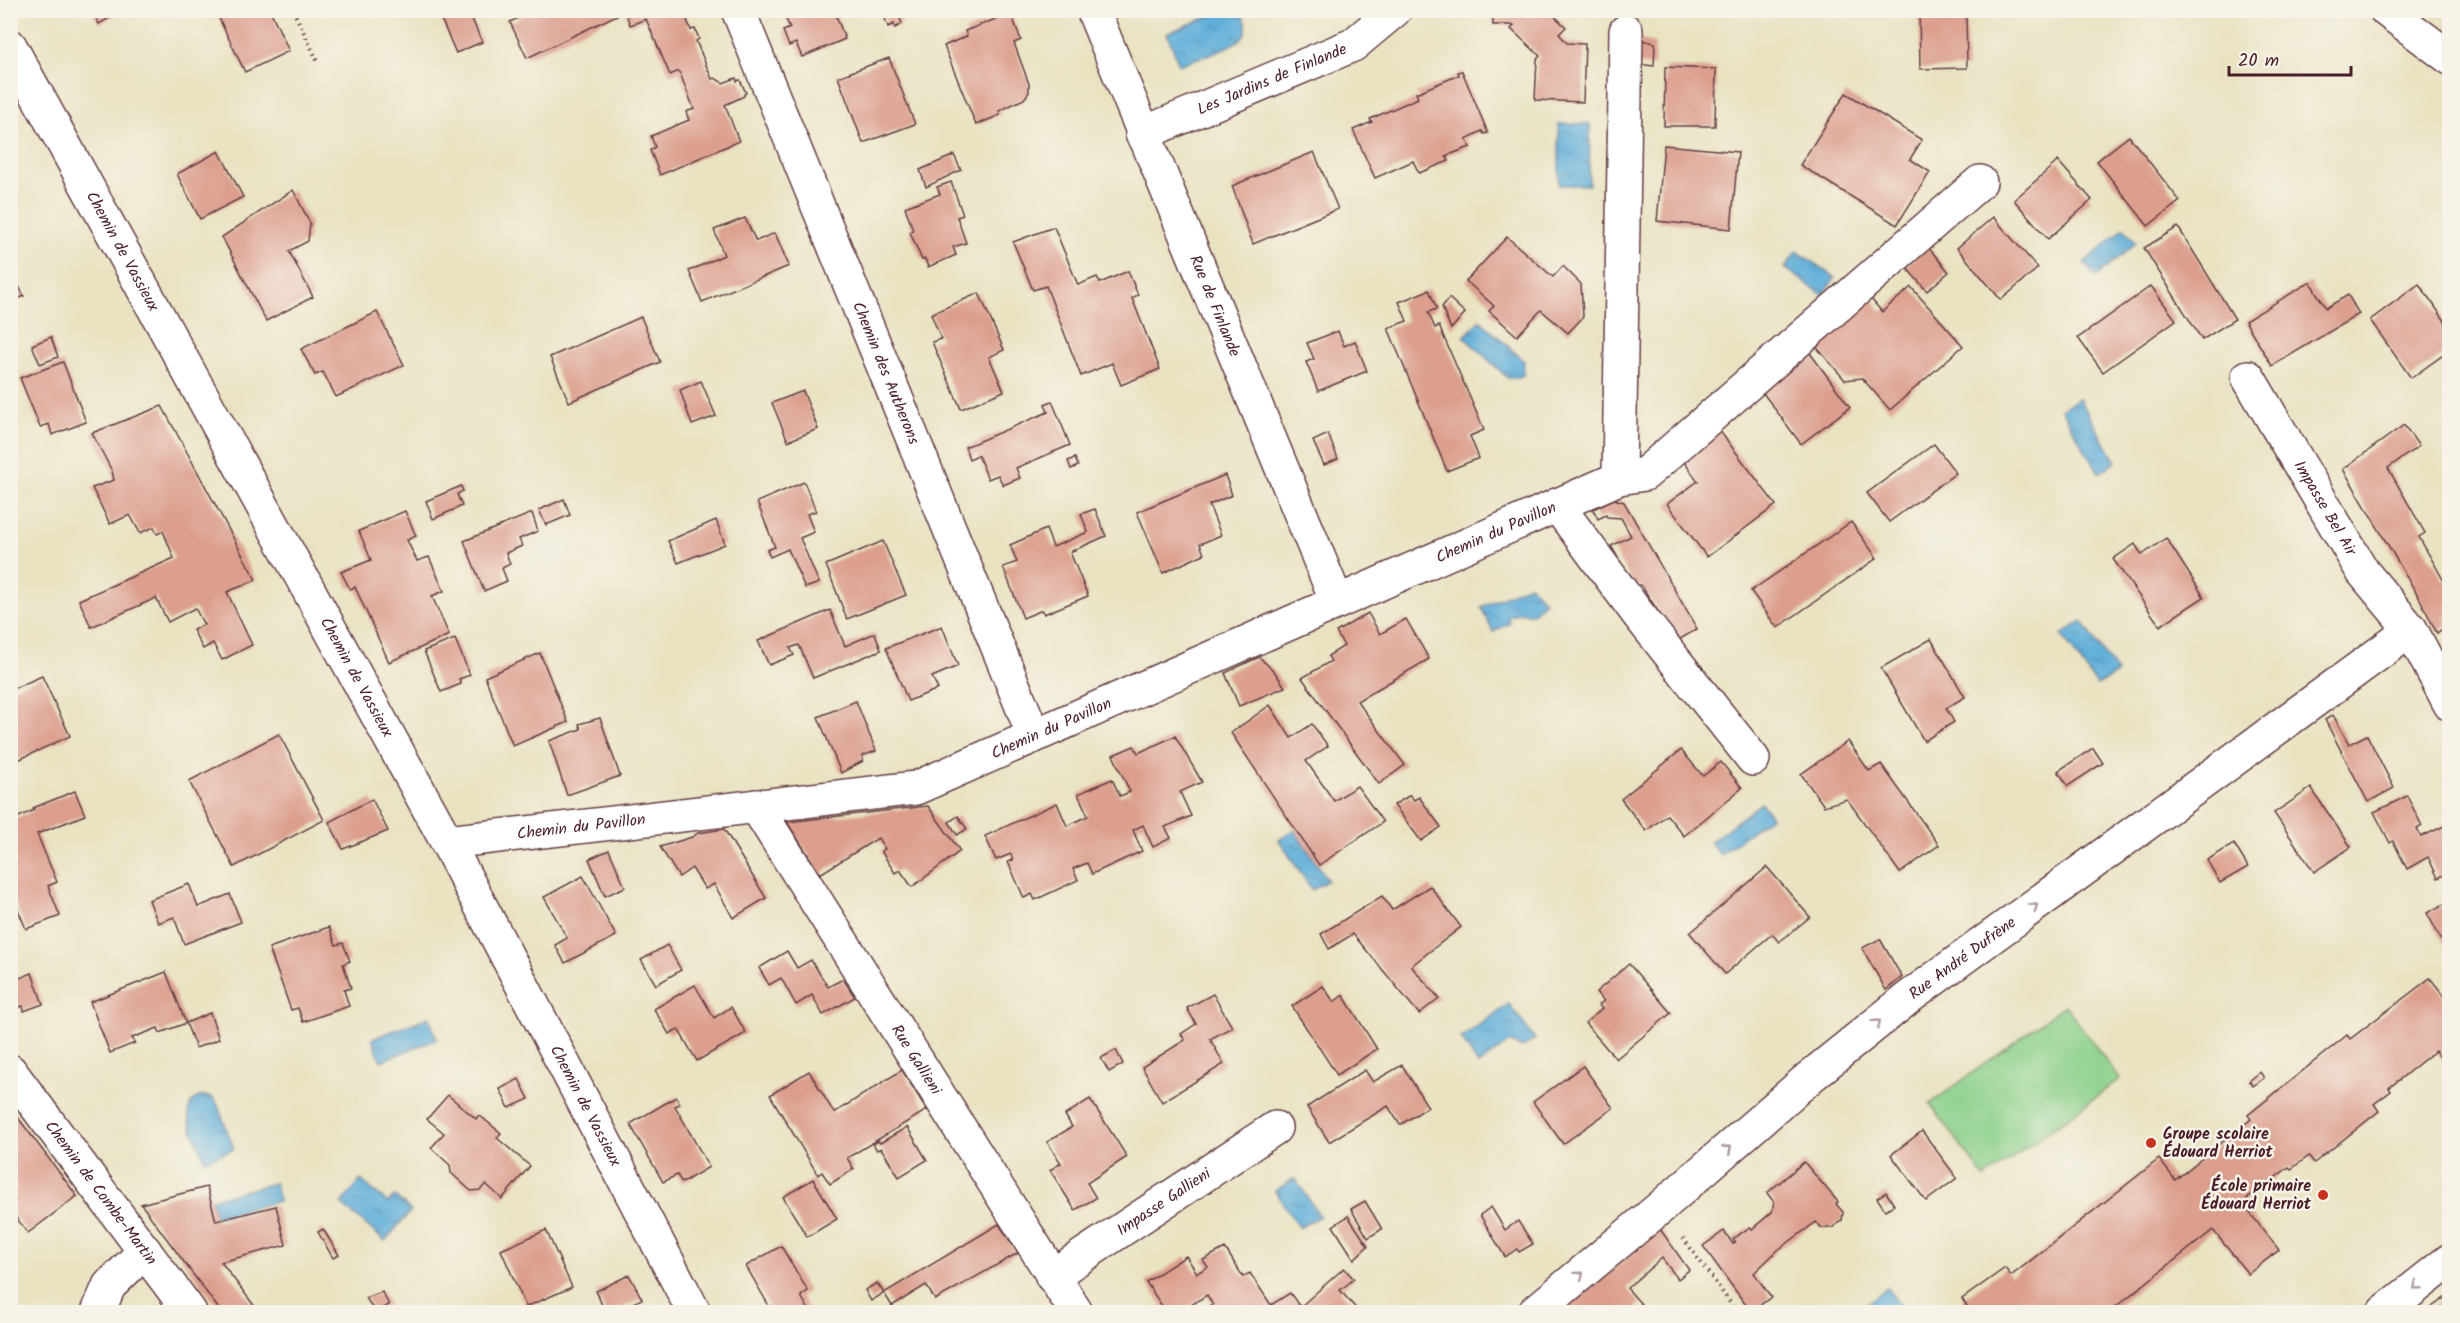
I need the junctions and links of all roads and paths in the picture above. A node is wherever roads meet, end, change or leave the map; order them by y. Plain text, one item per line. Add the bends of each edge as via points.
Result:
1 (293, 10) edge
2 (738, 10) edge
3 (1093, 10) edge
4 (1395, 10) edge
5 (2386, 10) edge
6 (1626, 31) dead end
7 (10, 46) edge
8 (2450, 58) edge
9 (318, 62) dead end
10 (1142, 134) junction
11 (1980, 182) dead end
12 (2248, 377) dead end
13 (1619, 478) junction
14 (1557, 505) junction
15 (1337, 602) junction
16 (2411, 630) junction
17 (2450, 704) edge
18 (1034, 736) junction
19 (1753, 759) dead end
20 (756, 807) junction
21 (447, 842) junction
22 (10, 1071) edge
23 (1275, 1128) dead end
24 (1661, 1207) junction
25 (145, 1251) junction
26 (2450, 1260) edge
27 (1052, 1276) junction
28 (98, 1312) edge
29 (190, 1312) edge
30 (694, 1312) edge
31 (1076, 1312) edge
32 (1535, 1312) edge
33 (1737, 1312) edge
34 (2384, 1312) edge

1 - 9 path
2 - 18 street, Chemin des Autherons
3 - 10 street, Rue de Finlande
4 - 10 street, Les Jardins de Finlande via 1353,45
5 - 8 street
6 - 13 street
7 - 21 street, Chemin de Vassieux
10 - 15 street, Rue de Finlande
11 - 13 street, Chemin du Pavillon via 1645,474
12 - 16 street, Impasse Bel Air via 2364,572
13 - 14 street, Chemin du Pavillon
14 - 15 street, Chemin du Pavillon
14 - 19 street
15 - 18 street, Chemin du Pavillon
16 - 17 street, Impasse Bel Air
24 -> 16 street, Rue André Dufrène via 1908,998
18 - 20 street, Chemin du Pavillon via 916,788
20 - 21 street, Chemin du Pavillon
20 - 27 street, Rue Gallieni
21 - 30 street, Chemin de Vassieux
22 - 25 street, Chemin de Combe-Martin
23 - 27 street, Impasse Gallieni
32 -> 24 street, Rue André Dufrène
24 - 33 path
25 - 28 street via 109,1286
25 - 29 street, Chemin de Combe-Martin
26 -> 34 street
27 - 31 street, Rue Gallieni

